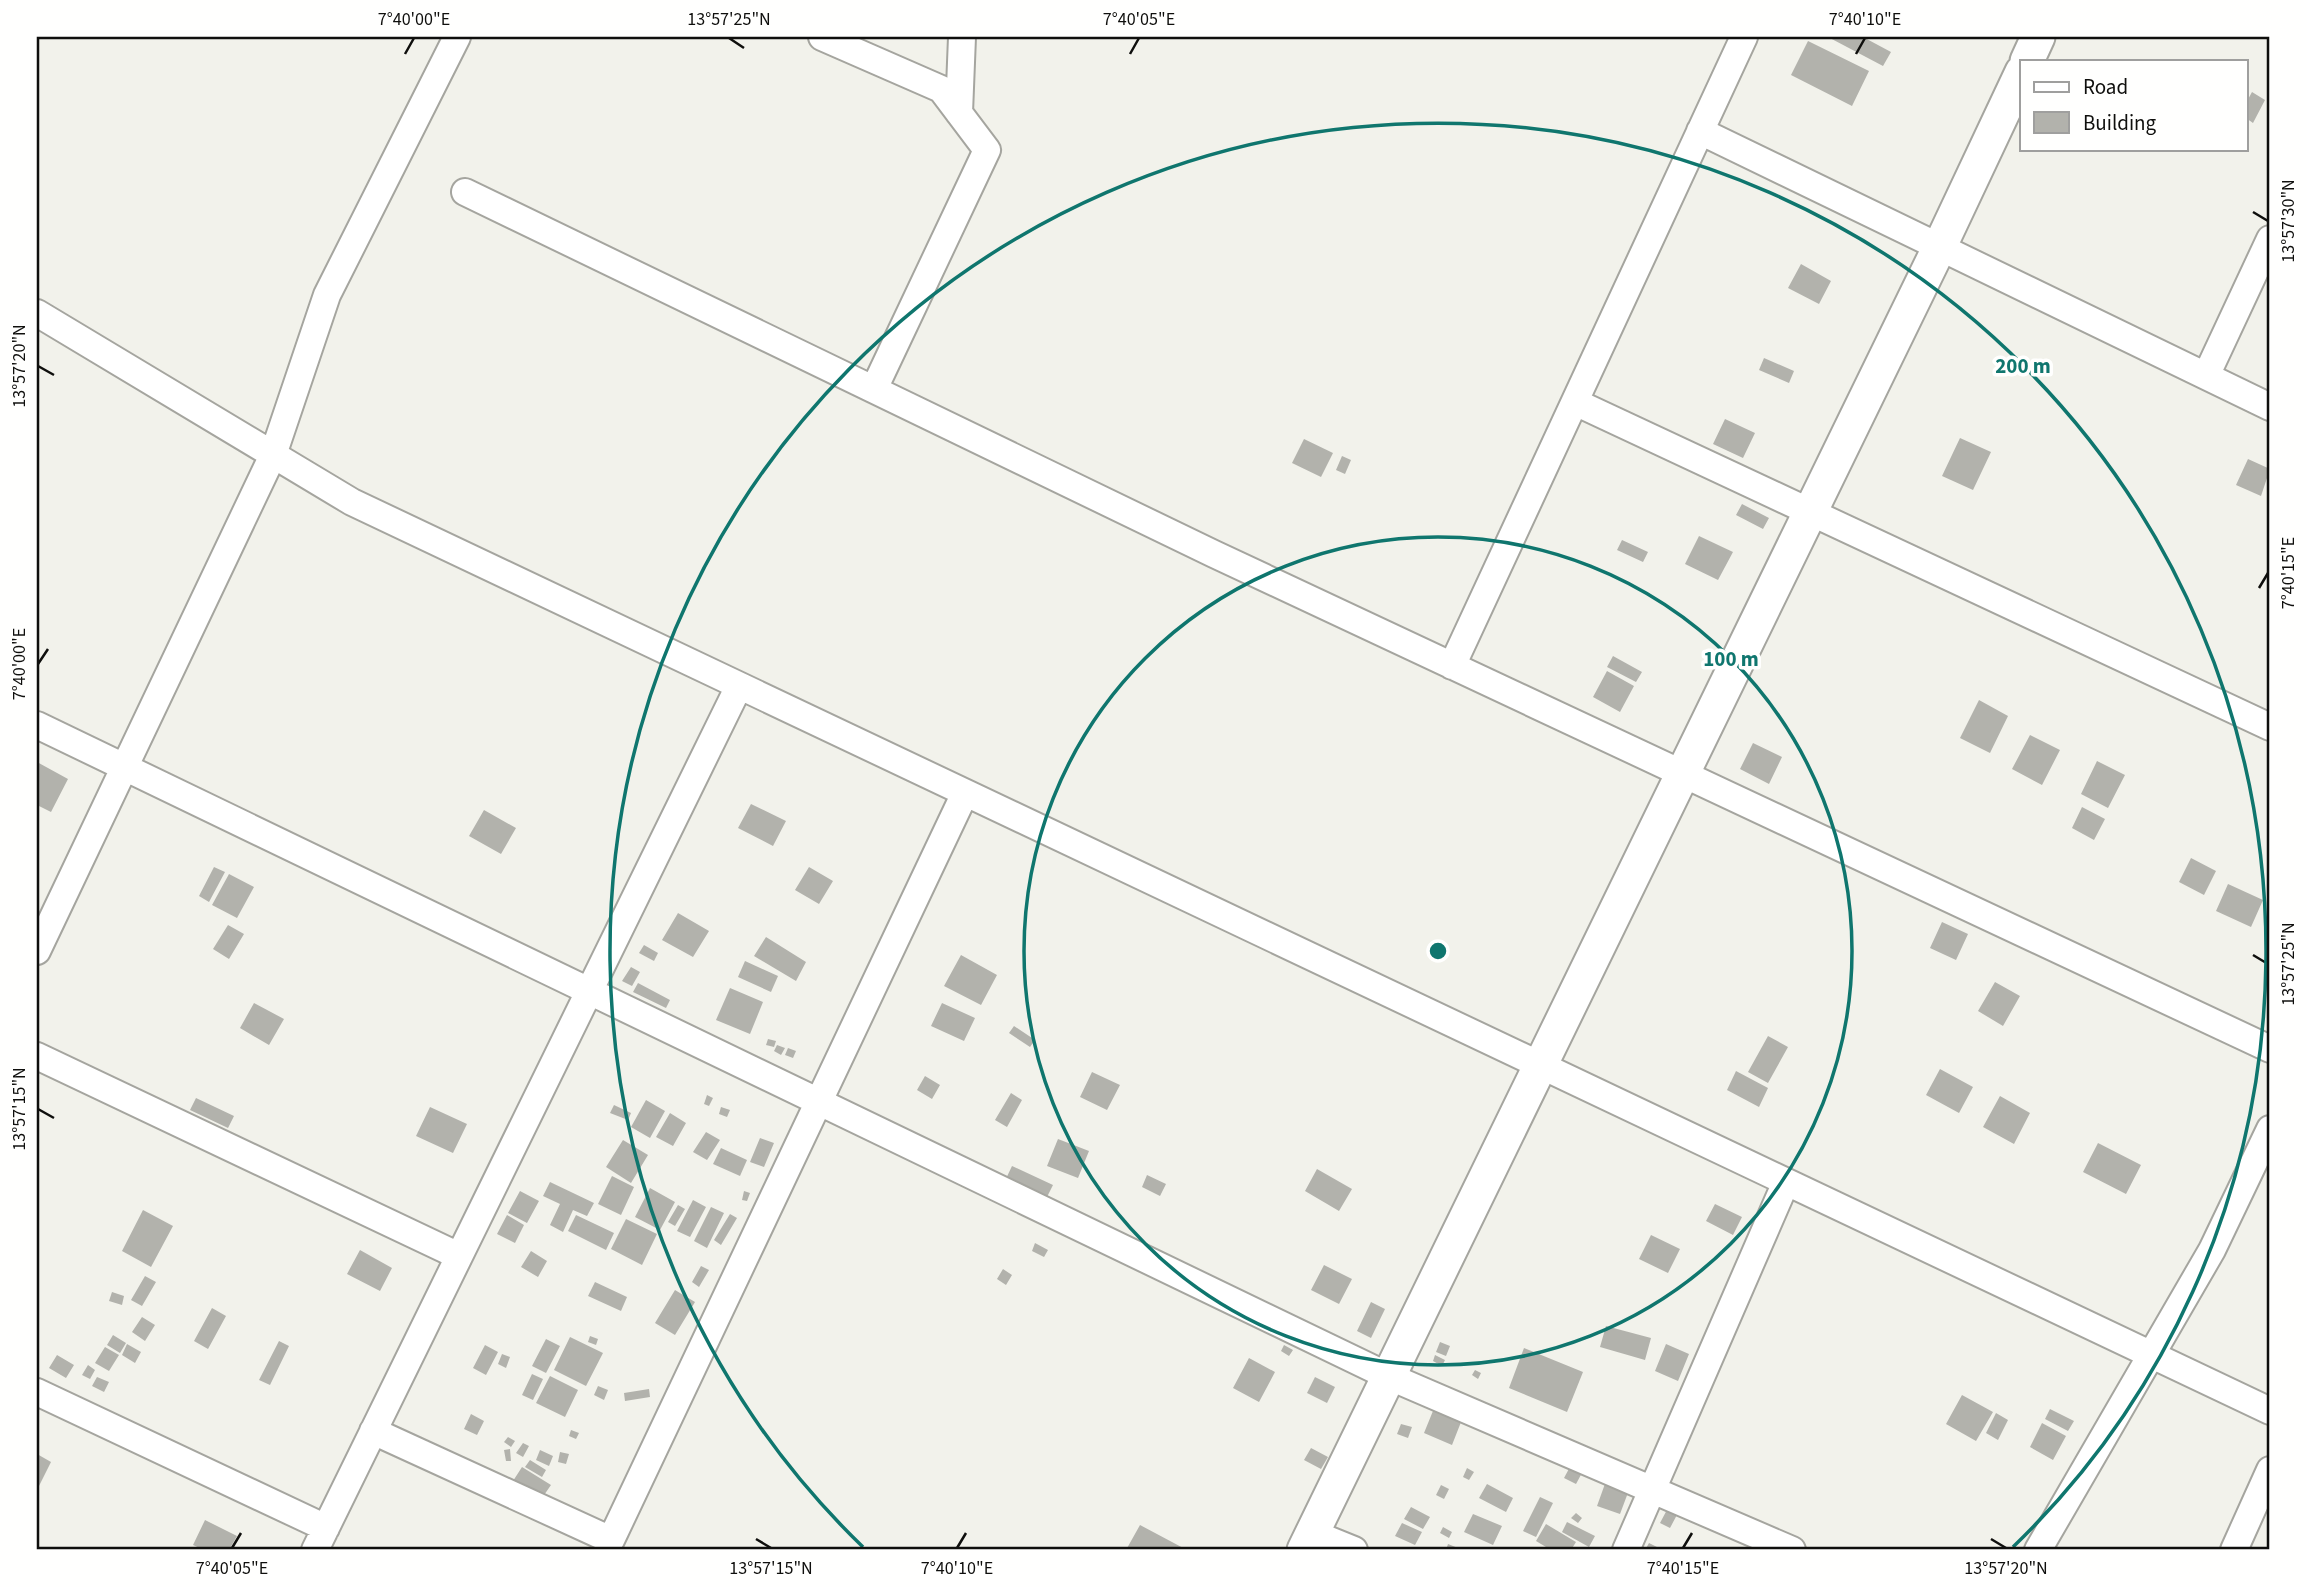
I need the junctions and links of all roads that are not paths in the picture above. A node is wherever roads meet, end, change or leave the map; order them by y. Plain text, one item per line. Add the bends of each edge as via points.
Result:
1 (457, 37) edge
2 (822, 37) edge
3 (962, 37) edge
4 (1744, 37) edge
5 (2038, 37) edge
6 (2027, 60) edge
7 (2020, 76) edge
8 (959, 113) junction
9 (1700, 131) junction
10 (465, 192) dead end
11 (2270, 239) edge
12 (1940, 246) junction
13 (37, 313) edge
14 (2206, 376) junction
15 (874, 389) junction
16 (1575, 401) junction
17 (2270, 407) edge
18 (273, 455) junction
19 (1810, 512) junction
20 (1452, 666) junction
21 (739, 686) junction
22 (37, 725) edge
23 (2270, 727) edge
24 (124, 768) junction
25 (1682, 773) junction
26 (965, 793) junction
27 (37, 951) edge
28 (589, 991) junction
29 (2270, 1049) edge
30 (37, 1056) edge
31 (1539, 1064) junction
32 (819, 1102) junction
33 (2270, 1129) edge
34 (1786, 1182) junction
35 (459, 1256) junction
36 (2152, 1355) junction
37 (1388, 1376) junction
38 (37, 1392) edge
39 (2270, 1411) edge
40 (373, 1431) junction
41 (2270, 1470) edge
42 (1652, 1490) junction
43 (320, 1539) edge
44 (1308, 1542) edge
45 (1354, 1550) edge
46 (1626, 1550) edge
47 (1792, 1550) edge
48 (2038, 1550) edge
49 (2234, 1550) edge

1 - 18 street via 327,295
2 - 8 street via 941,89
3 - 8 street
4 - 9 street
5 - 6 street
7 - 12 street
8 - 15 street via 987,150
9 - 12 street
9 - 16 street
10 - 15 street
11 - 14 street
12 - 14 street
12 - 19 street
13 - 18 street
14 - 17 street
15 - 20 street
16 - 19 street
16 - 20 street
18 - 21 street via 352,502
18 - 24 street
19 - 23 street
19 - 25 street
20 - 25 street
21 - 26 street
21 - 28 street
22 - 24 street
24 - 27 street
24 - 28 street
25 - 29 street
25 - 31 street
26 - 31 street
26 - 32 street
28 - 32 street
28 - 35 street
30 - 35 street
31 - 34 street
31 - 37 street
32 - 37 street
32 - 40 street via 611,1540
33 - 36 street via 2212,1250
34 - 36 street
34 - 42 street
35 - 40 street
36 - 39 street
36 - 48 street
37 - 42 street
37 - 44 street
38 - 43 street
40 - 43 street
41 - 49 street
42 - 46 street
42 - 47 street
44 - 45 street

